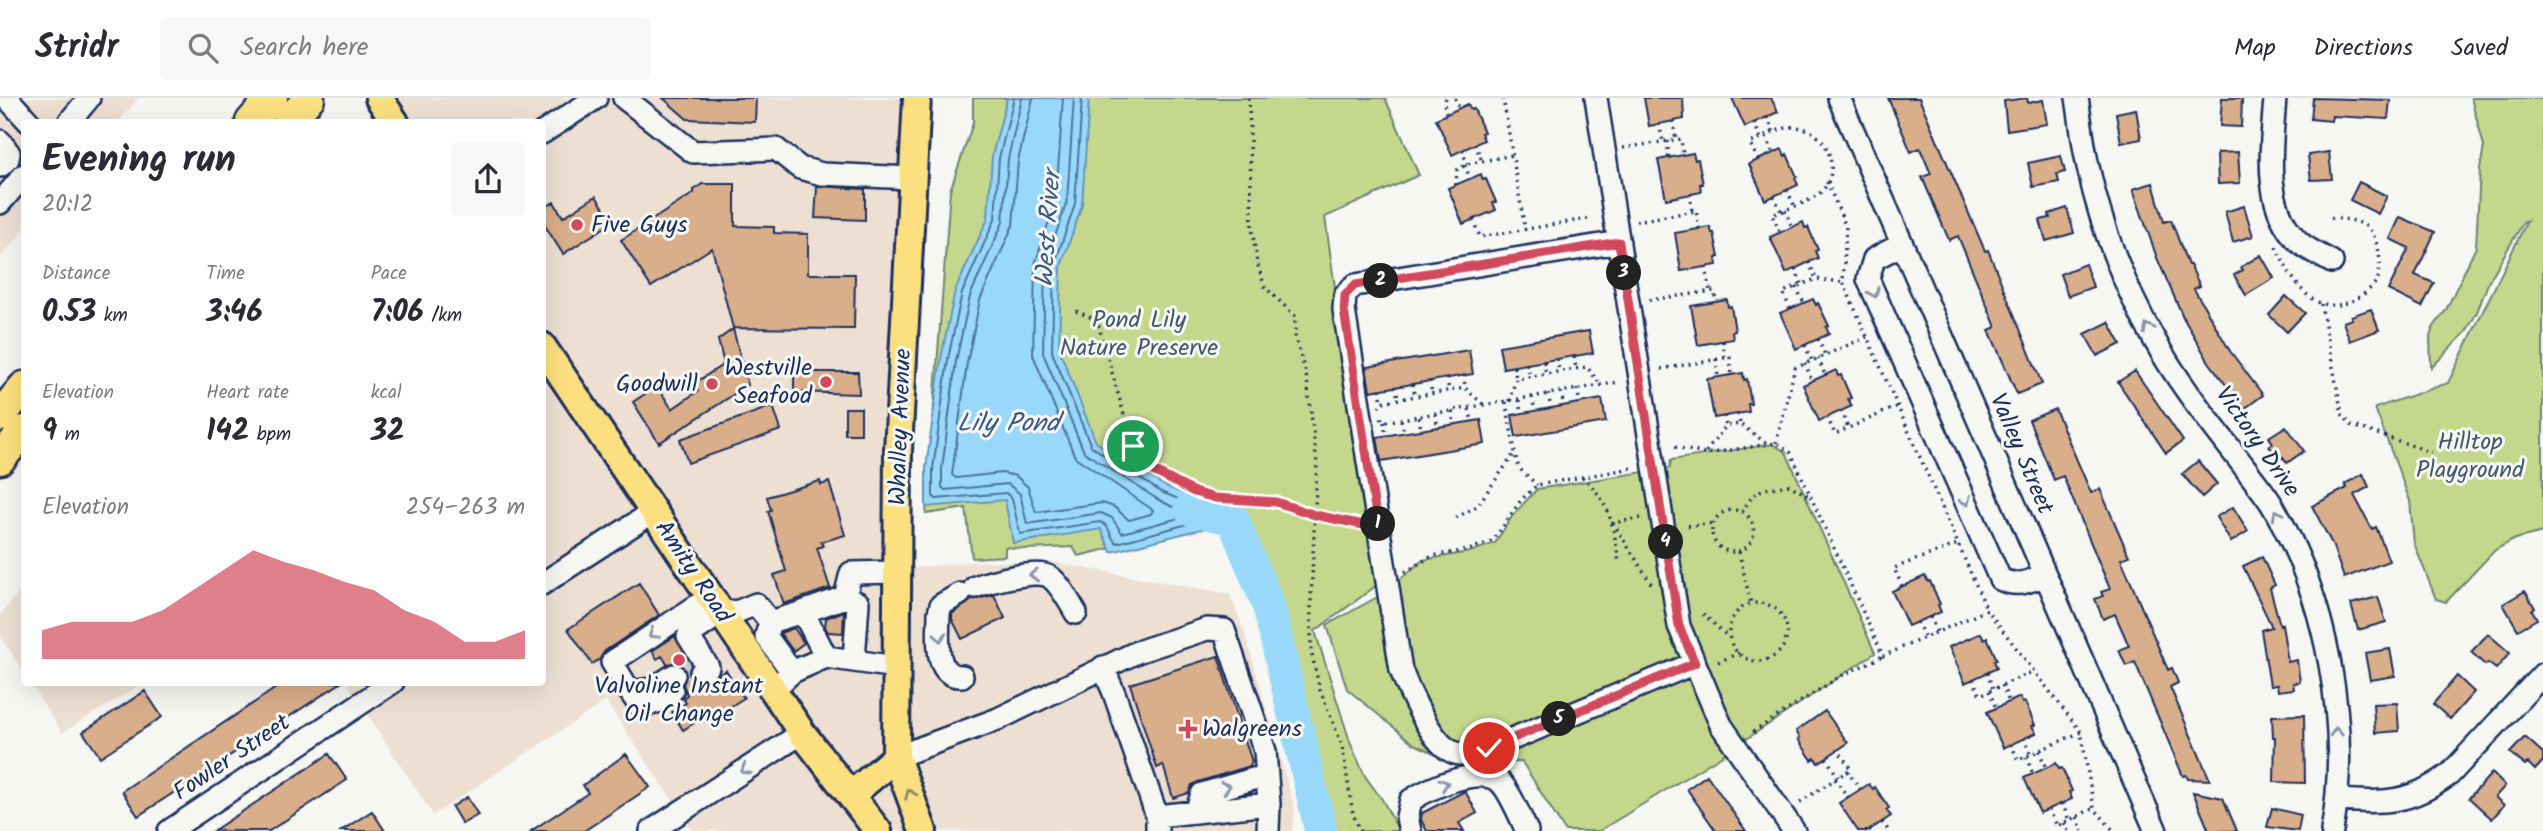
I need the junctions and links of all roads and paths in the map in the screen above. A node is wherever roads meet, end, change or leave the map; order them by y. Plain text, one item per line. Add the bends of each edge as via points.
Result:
1 (7, 98) edge
2 (89, 98) edge
3 (272, 98) edge
4 (310, 98) edge
5 (379, 98) edge
6 (596, 98) edge
7 (624, 98) edge
8 (917, 98) edge
9 (1248, 98) edge
10 (1446, 98) edge
11 (1455, 98) edge
12 (1503, 98) edge
13 (1597, 98) edge
14 (1839, 98) edge
15 (2077, 98) edge
16 (2275, 98) edge
17 (1459, 108) dead end
18 (1446, 114) dead end
19 (1767, 117) dead end
20 (26, 119) edge
21 (72, 119) edge
22 (254, 119) edge
23 (292, 119) edge
24 (393, 119) edge
25 (1673, 121) dead end
26 (1754, 123) dead end
27 (1659, 124) dead end
28 (546, 130) edge
29 (1774, 133) junction
30 (1763, 138) junction
31 (1676, 139) junction
32 (0, 141) edge
33 (1665, 141) junction
34 (1475, 144) dead end
35 (1623, 148) dead end
36 (1462, 150) dead end
37 (1773, 153) dead end
38 (1513, 155) junction
39 (1683, 156) dead end
40 (1669, 158) dead end
41 (1758, 160) dead end
42 (1482, 161) junction
43 (1466, 165) junction
44 (0, 166) edge
45 (21, 178) edge
46 (912, 178) junction
47 (1470, 178) dead end
48 (1456, 185) dead end
49 (1787, 190) dead end
50 (1690, 194) dead end
51 (1774, 196) dead end
52 (0, 203) edge
53 (1794, 205) junction
54 (1783, 210) junction
55 (1692, 212) junction
56 (1592, 218) dead end
57 (1473, 220) dead end
58 (1636, 222) dead end
59 (1793, 227) dead end
60 (1699, 228) dead end
61 (1525, 230) junction
62 (1780, 232) dead end
63 (1619, 242) junction
64 (1902, 244) junction
65 (1809, 262) dead end
66 (2332, 262) dead end
67 (1706, 267) dead end
68 (1795, 269) dead end
69 (1816, 279) junction
70 (1843, 282) dead end
71 (1802, 284) junction
72 (1796, 287) junction
73 (1710, 291) junction
74 (1649, 300) dead end
75 (1716, 302) dead end
76 (1804, 303) dead end
77 (2321, 304) dead end
78 (1790, 309) dead end
79 (1076, 311) dead end
80 (1867, 336) dead end
81 (1818, 339) dead end
82 (1723, 341) dead end
83 (1805, 345) dead end
84 (546, 352) edge
85 (1825, 355) junction
86 (1574, 357) dead end
87 (1725, 358) junction
88 (1818, 358) junction
89 (1557, 359) dead end
90 (1716, 359) junction
91 (1812, 361) junction
92 (1544, 362) dead end
93 (1805, 363) junction
94 (1527, 364) dead end
95 (1514, 367) dead end
96 (1576, 369) junction
97 (1661, 369) dead end
98 (1559, 372) junction
99 (1546, 374) junction
100 (1464, 375) dead end
101 (1732, 375) dead end
102 (1825, 375) dead end
103 (1530, 377) junction
104 (1718, 377) dead end
105 (1447, 378) dead end
106 (1516, 379) junction
107 (1430, 381) dead end
108 (1812, 381) dead end
109 (1619, 382) dead end
110 (1413, 384) dead end
111 (1601, 385) junction
112 (1396, 386) dead end
113 (1465, 388) junction
114 (1380, 389) dead end
115 (1577, 389) junction
116 (21, 391) edge
117 (1449, 391) junction
118 (1561, 392) junction
119 (1432, 394) junction
120 (1548, 394) junction
121 (1415, 396) junction
122 (1532, 397) junction
123 (1398, 399) junction
124 (1519, 400) junction
125 (1382, 402) junction
126 (1508, 402) junction
127 (1580, 403) dead end
128 (1485, 406) junction
129 (1564, 406) dead end
130 (1898, 406) dead end
131 (1551, 408) dead end
132 (1469, 409) junction
133 (1452, 411) junction
134 (1535, 411) dead end
135 (1841, 411) dead end
136 (1521, 413) dead end
137 (1435, 414) junction
138 (1738, 414) dead end
139 (0, 416) edge
140 (1724, 416) dead end
141 (1419, 417) junction
142 (1827, 417) dead end
143 (1401, 420) junction
144 (1472, 421) dead end
145 (1384, 422) junction
146 (1454, 424) dead end
147 (1741, 424) junction
148 (1726, 426) junction
149 (1438, 427) dead end
150 (1848, 428) junction
151 (1421, 430) dead end
152 (1404, 433) dead end
153 (21, 434) edge
154 (1386, 435) dead end
155 (1776, 443) junction
156 (1768, 444) junction
157 (1675, 447) dead end
158 (2431, 452) dead end
159 (1705, 453) junction
160 (1514, 454) junction
161 (0, 459) edge
162 (1633, 468) dead end
163 (1581, 477) junction
164 (1537, 485) junction
165 (1811, 497) junction
166 (653, 512) junction
167 (1742, 512) junction
168 (1315, 515) junction
169 (1456, 518) dead end
170 (1641, 518) dead end
171 (1614, 523) junction
172 (1714, 523) junction
173 (1688, 526) dead end
174 (1378, 528) junction
175 (1958, 544) dead end
176 (1739, 552) junction
177 (1619, 564) dead end
178 (898, 572) junction
179 (2045, 576) junction
180 (1387, 580) junction
181 (546, 581) edge
182 (1902, 586) dead end
183 (1653, 587) dead end
184 (845, 597) junction
185 (1751, 604) junction
186 (716, 605) junction
187 (803, 612) junction
188 (1076, 613) dead end
189 (1703, 614) dead end
190 (1930, 617) dead end
191 (770, 622) junction
192 (1917, 622) dead end
193 (1937, 632) junction
194 (1925, 638) junction
195 (1730, 639) junction
196 (1739, 653) junction
197 (1882, 656) junction
198 (696, 657) dead end
199 (826, 657) junction
200 (854, 660) junction
201 (1718, 662) dead end
202 (1695, 663) junction
203 (896, 667) junction
204 (1103, 667) junction
205 (2034, 671) junction
206 (618, 672) junction
207 (1987, 673) dead end
208 (2543, 674) edge
209 (962, 676) dead end
210 (1973, 679) dead end
211 (783, 681) junction
212 (2002, 685) junction
213 (387, 686) edge
214 (1991, 690) junction
215 (2009, 702) dead end
216 (1996, 708) dead end
217 (1753, 732) dead end
218 (2081, 732) junction
219 (802, 733) junction
220 (2024, 738) dead end
221 (2011, 744) dead end
222 (1489, 748) junction
223 (1838, 750) dead end
224 (2039, 751) junction
225 (2028, 756) junction
226 (896, 757) junction
227 (1826, 758) dead end
228 (2046, 768) dead end
229 (1847, 771) junction
230 (2033, 774) dead end
231 (1490, 777) junction
232 (1267, 778) junction
233 (1837, 778) junction
234 (1860, 789) dead end
235 (852, 794) junction
236 (1848, 797) dead end
237 (2337, 800) junction
238 (1800, 802) dead end
239 (2062, 803) dead end
240 (1269, 804) junction
241 (2094, 808) junction
242 (2049, 809) dead end
243 (1196, 812) junction
244 (2077, 817) junction
245 (2066, 821) junction
246 (1882, 822) dead end
247 (1157, 823) edge
248 (169, 831) edge
249 (651, 831) edge
250 (878, 831) edge
251 (923, 831) edge
252 (1268, 831) edge
253 (1360, 831) edge
254 (1410, 831) edge
255 (1527, 831) edge
256 (1794, 831) edge
257 (1889, 831) edge
258 (2068, 831) edge
259 (2082, 831) edge
260 (2114, 831) edge
261 (2156, 831) edge
262 (2332, 831) edge

1 - 20 street
2 - 21 street
3 - 22 highway
4 - 23 highway
5 - 24 main road
6 - 28 street
7 - 46 street via 692,152 776,149 800,168 822,174
8 - 46 main road, Whalley Avenue
9 - 168 path via 1257,263 1265,287 1295,316 1317,464
10 - 18 path
11 - 17 path
12 - 38 path
13 - 63 street
14 - 64 street, Valley Street
237 -> 15 street, Victory Drive via 2333,687 2320,617 2305,574 2273,507 2168,363 2138,309 2102,218
16 - 66 street via 2274,200 2300,243
19 - 29 path
25 - 31 path
26 - 30 path
27 - 33 path
29 - 30 path
29 - 53 path via 1793,127 1807,130 1824,143 1830,158 1830,176 1822,191
30 - 37 path
30 - 41 path via 1750,143
31 - 33 path
31 - 39 path via 1681,139
32 - 44 street via 9,153
33 - 35 path
33 - 40 path
34 - 42 path
36 - 43 path
38 - 42 path
38 - 61 path
42 - 43 path
43 - 47 path
43 - 48 path via 1457,170
45 - 52 street
46 - 178 main road, Whalley Avenue via 898,450
49 - 53 path
50 - 55 path
51 - 54 path
53 - 54 path
54 - 59 path
54 - 62 path via 1772,215
55 - 58 path
55 - 60 path via 1696,211
56 - 61 path
57 - 61 path via 1480,237
63 - 174 street via 1355,285 1345,295
63 - 202 street via 1679,626
64 - 179 street, Valley Street
64 -> 179 street via 1874,259 1868,279 2000,579 2019,584
65 - 69 path
67 - 73 path
68 - 71 path
69 - 70 path
69 - 71 path
71 - 72 path
72 - 76 path
72 - 78 path via 1783,292
73 - 74 path
73 - 75 path via 1714,291
77 - 158 path via 2342,414 2351,425
79 - 168 path via 1097,320 1133,446 1144,466 1194,492 1276,502
80 - 85 path
81 - 85 path
82 - 87 path
83 - 91 path
84 - 166 main road, Amity Road
85 - 88 path
86 - 96 path
87 - 90 path
87 - 101 path via 1730,357
88 - 91 path
88 - 102 path
89 - 98 path
90 - 97 path
90 - 104 path
91 - 93 path
92 - 99 path
93 - 108 path
93 - 155 path via 1795,368
94 - 103 path
95 - 106 path
96 - 98 path
96 - 111 path via 1587,367
98 - 99 path
99 - 103 path
100 - 113 path
103 - 106 path
105 - 117 path
106 - 126 path
107 - 119 path
109 - 111 path
110 - 121 path
111 - 115 path
112 - 123 path
113 - 117 path
113 - 128 path
114 - 125 path
115 - 118 path
115 - 127 path
116 - 139 highway
117 - 119 path
118 - 120 path
118 - 129 path
119 - 121 path
120 - 122 path
120 - 131 path
121 - 123 path
122 - 124 path
122 - 134 path
123 - 125 path
124 - 126 path
124 - 136 path
125 - 145 path via 1376,412
126 - 128 path
126 - 160 path
128 - 132 path
130 - 150 path
132 - 133 path
132 - 144 path
133 - 137 path
133 - 146 path
135 - 150 path
137 - 141 path
137 - 149 path
138 - 147 path
140 - 148 path
141 - 143 path
141 - 151 path
142 - 150 path via 1835,433
143 - 145 path
143 - 152 path
145 - 154 path
147 - 148 path
147 - 156 path
148 - 159 path
153 - 161 highway
155 - 156 path
155 - 165 path via 1791,453
156 - 159 path
157 - 159 path
160 - 164 path via 1521,470
160 - 169 path via 1477,506
162 - 163 path
163 - 164 path
163 - 171 path via 1603,499
164 - 180 path via 1491,541 1432,556
165 - 167 path via 1789,485 1760,490
165 - 197 path
166 - 181 street
166 - 186 main road, Amity Road
167 - 172 path via 1728,510
167 - 176 path via 1755,529 1754,538
168 - 174 path
168 - 253 path via 1311,651 1320,690 1342,745
170 - 171 path
171 - 177 path
171 - 183 path
172 - 173 path
172 - 176 path via 1712,535 1720,548
174 - 180 street
175 - 182 path via 1894,568
176 - 185 path
178 - 184 street via 851,573
178 - 203 main road, Whalley Avenue
179 - 261 street, Valley Street
180 - 222 street via 1401,670 1437,738 1459,755
184 - 187 street
184 - 200 street via 858,603
185 - 195 path via 1733,617
185 - 196 path via 1771,606 1779,612 1787,634 1776,655 1766,660 1754,661
186 - 191 street via 739,611 756,604
186 - 198 street via 688,636
186 -> 206 street via 612,662
186 - 211 main road, Amity Road
187 - 191 street
187 - 199 street
188 -> 209 street via 1045,575 984,583 941,605 941,662 945,670
189 - 195 path
190 - 193 path
191 - 211 street via 766,636
192 - 194 path
193 - 194 path
193 - 205 path via 1987,610
194 - 197 path
195 - 196 path
196 - 201 path
197 - 217 path via 1839,677
199 - 200 street
199 - 211 street
200 - 203 street
202 - 222 street
202 - 256 street via 1721,726
203 - 226 main road, Whalley Avenue
204 - 226 street via 998,719
204 - 232 street via 1207,629 1224,630 1265,751
204 - 247 street
205 - 212 path
205 - 218 path
206 - 206 street via 630,692 652,689 674,675 638,679
207 - 214 path
208 - 237 street via 2433,787 2399,800
210 - 214 path via 1980,695
211 - 219 main road, Amity Road
212 - 214 path
212 - 215 path
213 - 248 street, Fowler Street
214 - 216 path
218 - 224 path
218 - 241 path
219 - 235 main road, Amity Road
219 -> 249 street
220 - 225 path
221 - 225 path via 2018,760
222 - 231 street
223 - 229 path via 1851,769
224 - 225 path
224 - 228 path
225 - 230 path
226 - 235 main road
251 -> 226 main road, Whalley Avenue
227 - 233 path
229 - 233 path
229 - 234 path
254 -> 231 street via 1411,800 1448,782
231 - 255 street via 1502,783
232 - 240 street
243 -> 232 street via 1202,794
233 - 236 path
233 - 238 path
235 - 250 main road
237 - 262 street, Victory Drive
239 - 245 path
240 - 243 street
240 - 252 street
241 - 244 path
241 - 260 path
242 - 245 path via 2057,826
243 - 247 street
244 - 245 path
244 - 259 path
245 - 258 path
246 - 257 path

